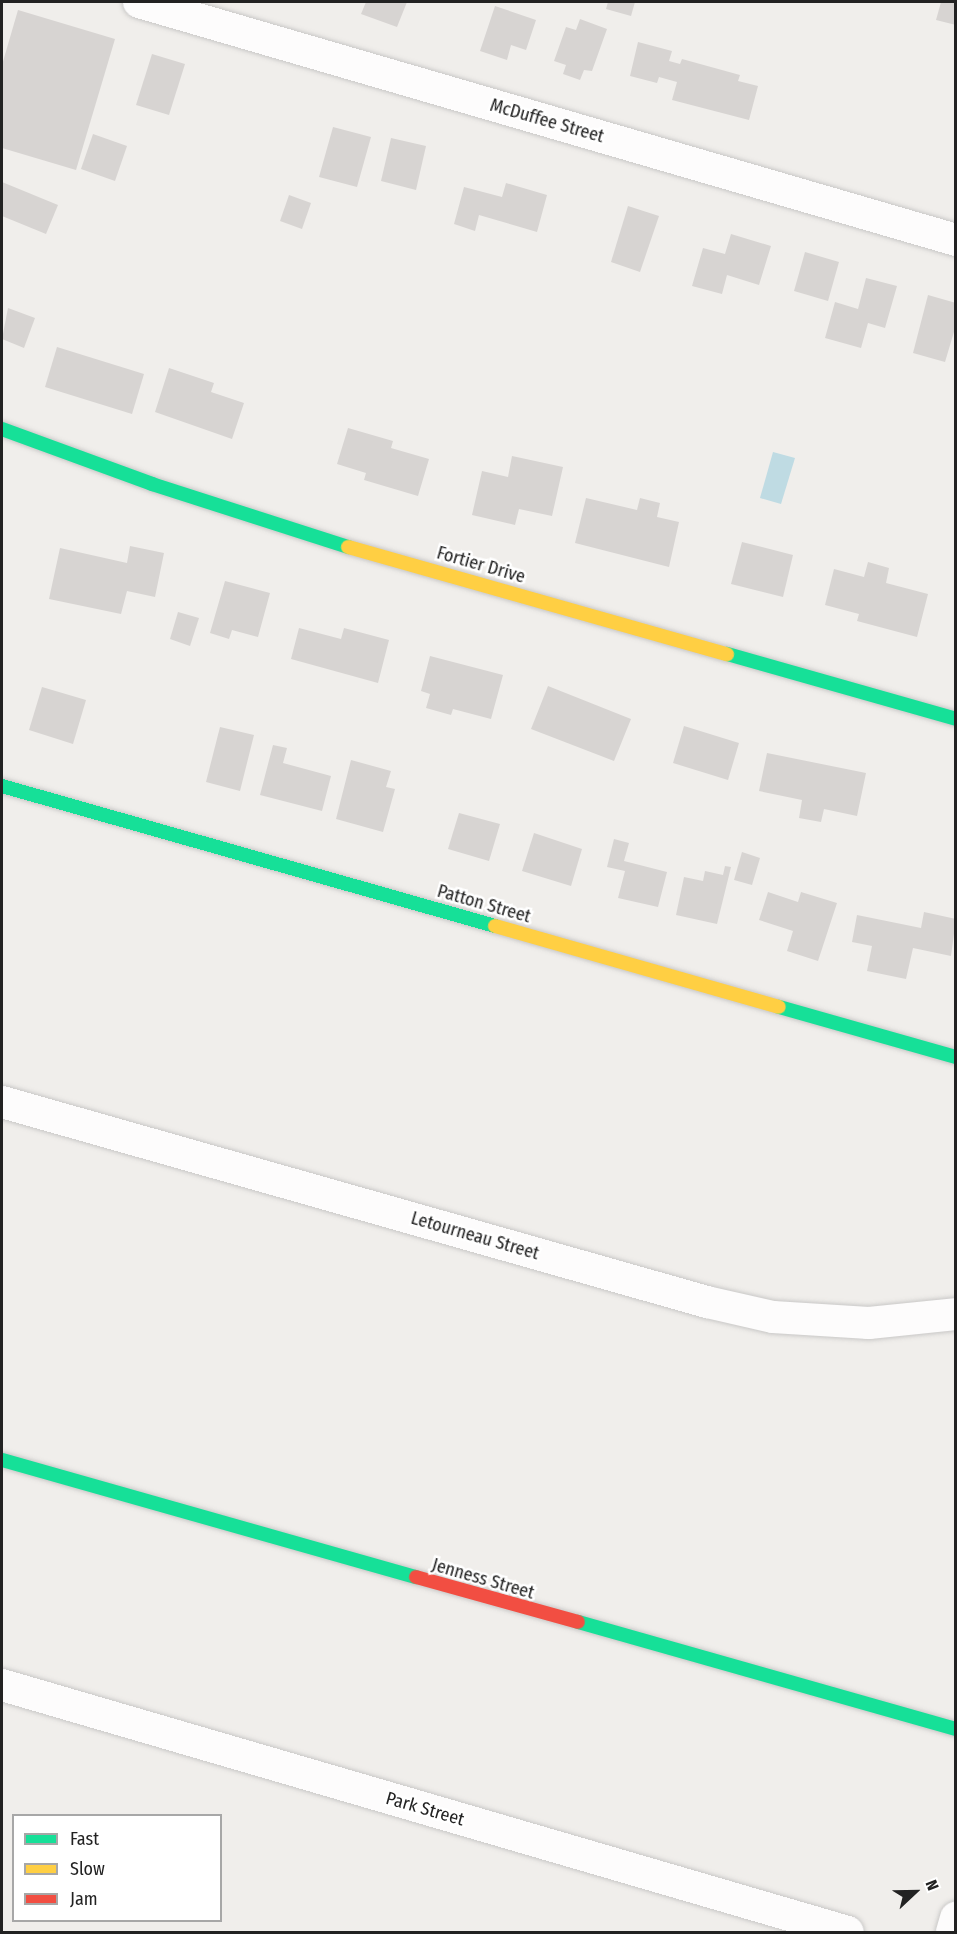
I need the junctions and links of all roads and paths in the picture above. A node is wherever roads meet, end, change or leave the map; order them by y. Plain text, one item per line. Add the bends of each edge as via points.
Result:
1 (139, 2) edge
2 (956, 240) edge
3 (2, 429) edge
4 (956, 719) edge
5 (2, 786) edge
6 (956, 1057) edge
7 (2, 1102) edge
8 (956, 1314) edge
9 (2, 1460) edge
10 (2, 1685) edge
11 (956, 1729) edge
12 (956, 1918) edge
13 (848, 1932) edge
14 (952, 1932) edge

1 - 2 street, McDuffee Street
3 - 4 street, Fortier Drive via 152,484 349,547
5 - 6 street, Patton Street
7 - 8 street, Letourneau Street via 696,1299 773,1317 869,1323
9 - 11 street, Jenness Street
10 - 13 street, Park Street
12 - 14 street

